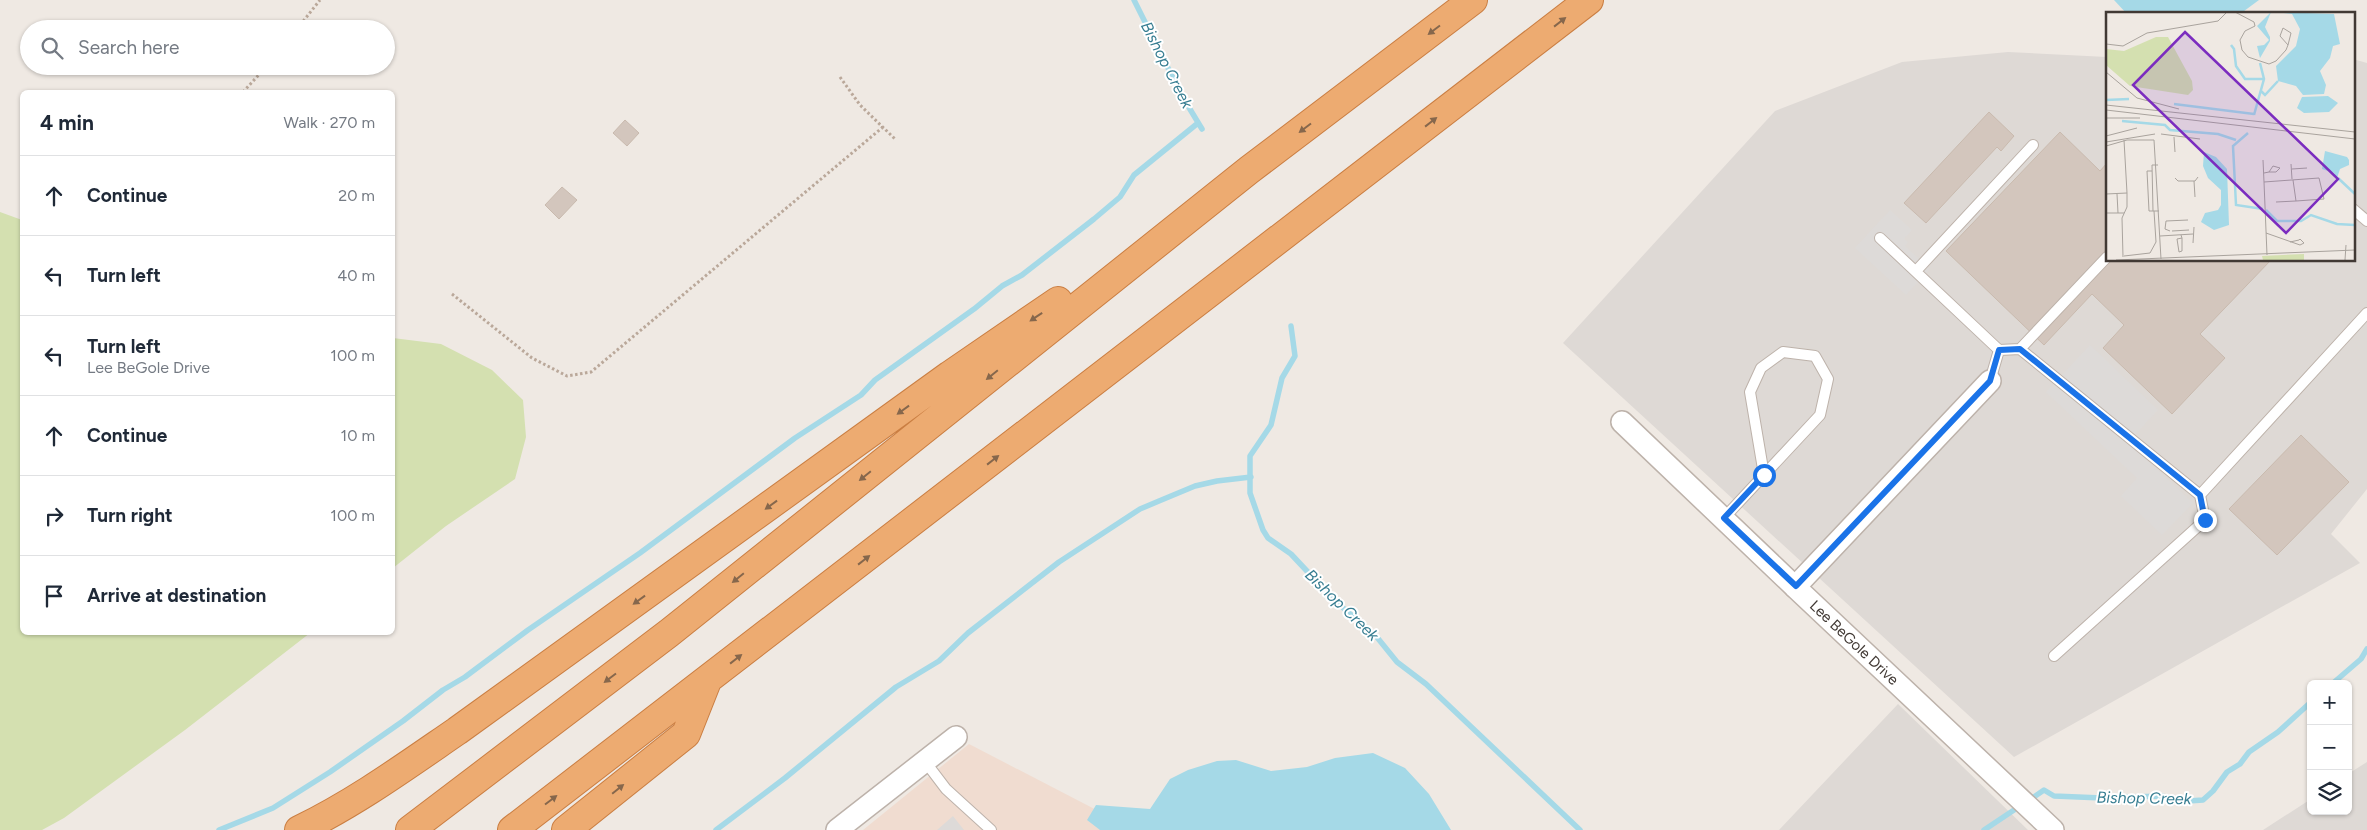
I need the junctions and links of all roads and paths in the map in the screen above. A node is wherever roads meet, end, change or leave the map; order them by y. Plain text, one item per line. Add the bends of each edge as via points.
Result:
1 (320, 0) edge
2 (1473, 0) edge
3 (1589, 0) edge
4 (304, 20) edge
5 (259, 75) edge
6 (840, 77) dead end
7 (245, 90) edge
8 (883, 127) junction
9 (895, 139) dead end
10 (2033, 145) dead end
11 (1249, 170) junction
12 (2354, 211) edge
13 (2367, 221) edge
14 (1880, 238) dead end
15 (2106, 258) edge
16 (1916, 271) junction
17 (452, 294) dead end
18 (2367, 313) edge
19 (2020, 349) junction
20 (1999, 350) junction
21 (1990, 381) joint
22 (1622, 422) dead end
23 (1764, 475) junction
24 (2200, 495) junction
25 (1724, 518) junction
26 (1796, 586) junction
27 (2054, 656) dead end
28 (707, 681) junction
29 (956, 737) dead end
30 (924, 760) junction
31 (299, 830) edge
32 (410, 830) edge
33 (512, 830) edge
34 (566, 830) edge
35 (837, 830) edge
36 (991, 830) edge
37 (2053, 830) edge

1 - 4 path
2 -> 11 highway
28 -> 3 highway
5 - 7 path
6 - 8 path via 860,105
8 - 9 path
8 - 17 path via 591,372 567,376 532,358
10 - 16 lane
11 -> 31 highway via 942,381 388,779
11 -> 32 highway via 669,633
12 - 13 lane
14 - 16 lane
15 - 19 lane
16 - 20 lane
18 - 24 lane
19 - 20 lane
19 - 24 lane
20 - 21 lane
21 - 26 street
22 - 25 street, Lee BeGole Drive
23 - 23 lane via 1820,415 1828,379 1815,356 1784,352 1762,368 1750,392
23 - 25 lane
24 - 27 lane via 2205,520
25 - 26 street, Lee BeGole Drive
26 - 37 street, Lee BeGole Drive
33 -> 28 highway
34 -> 28 highway via 686,734
29 - 30 street
30 - 35 street
30 - 36 lane via 946,789

